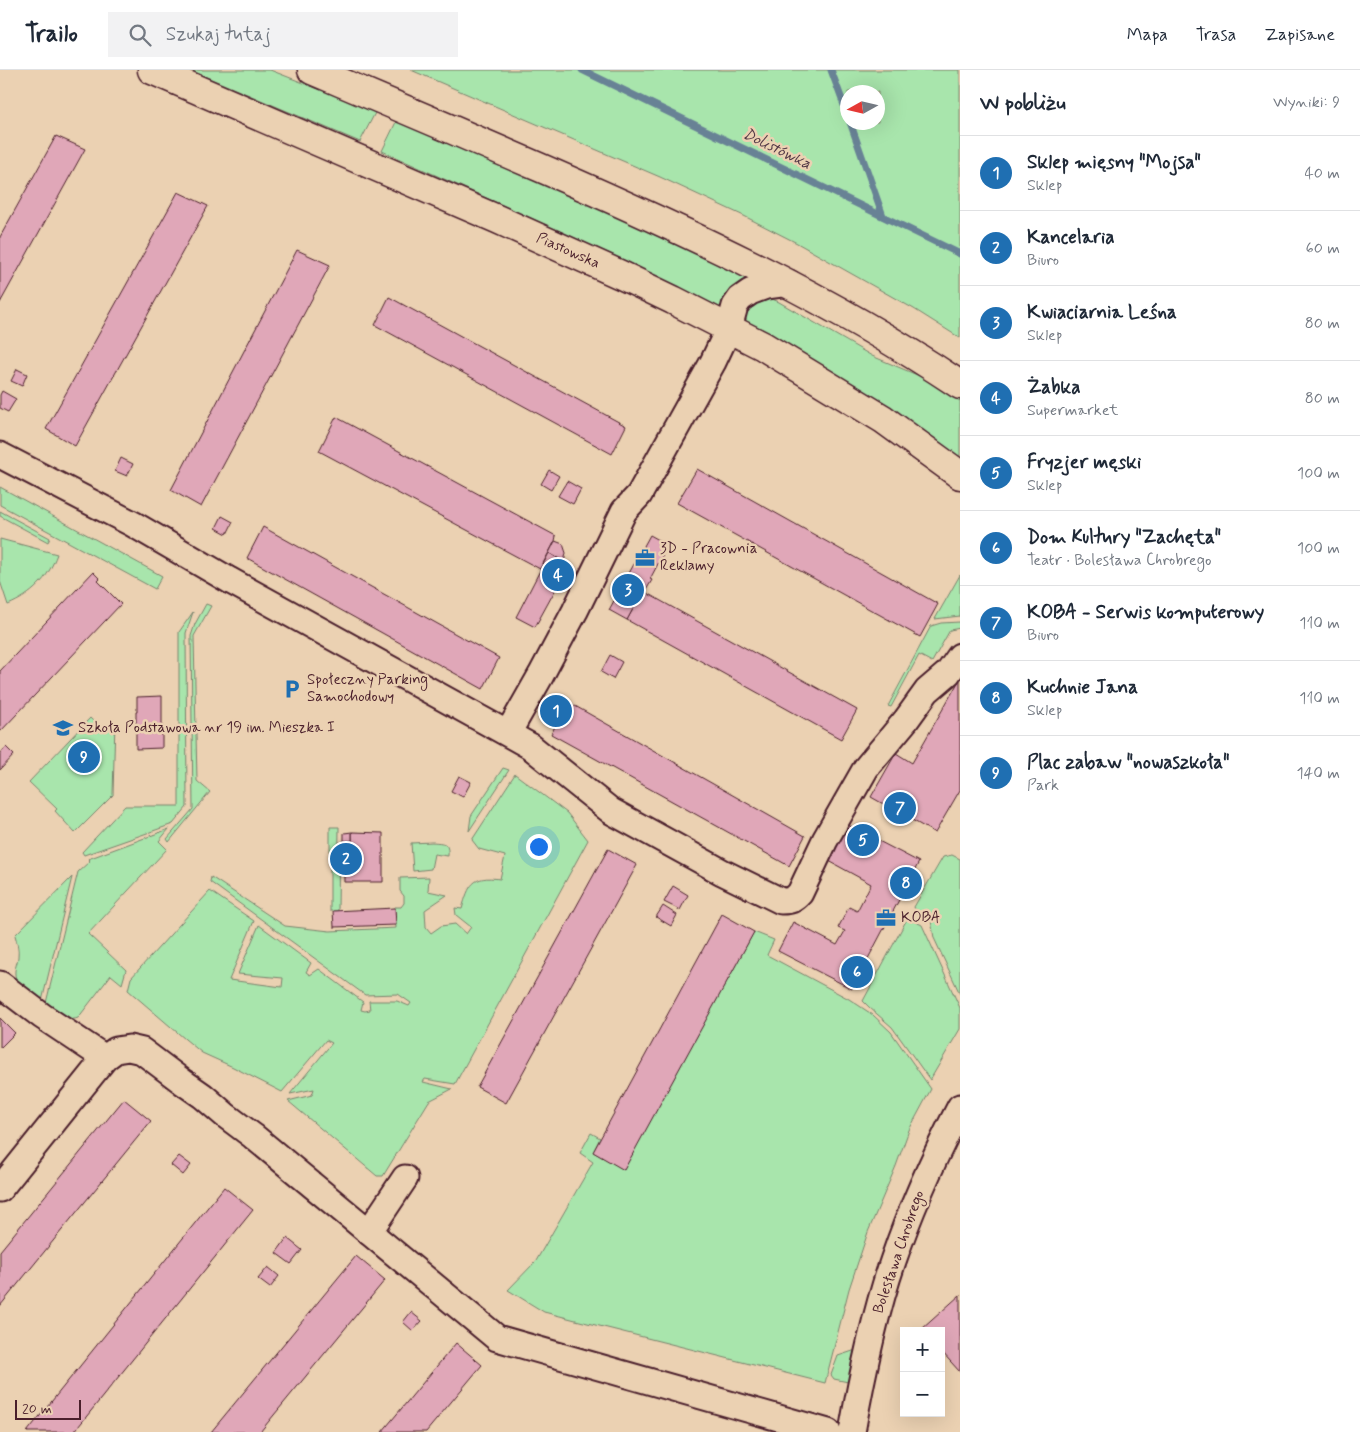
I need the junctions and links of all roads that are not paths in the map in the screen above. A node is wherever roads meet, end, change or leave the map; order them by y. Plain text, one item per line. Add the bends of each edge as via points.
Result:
1 (152, 70) edge
2 (312, 70) edge
3 (789, 283) junction
4 (729, 328) junction
5 (960, 386) edge
6 (0, 455) edge
7 (960, 475) edge
8 (960, 656) edge
9 (508, 733) junction
10 (0, 984) edge
11 (105, 1058) junction
12 (960, 1107) edge
13 (952, 1145) edge
14 (405, 1178) dead end
15 (0, 1189) edge
16 (369, 1232) junction
17 (828, 1432) edge
18 (852, 1432) edge

1 - 4 main road, Piastowska via 595,263
2 - 3 main road via 638,210
3 - 4 street via 766,286 740,299
3 - 5 main road via 870,328
4 - 7 main road, Piastowska via 883,419
4 - 9 street via 638,495 624,511 575,611
6 - 9 street via 133,524
8 - 9 street via 948,673 926,690 866,768 825,840 800,893 789,901 781,901 722,872 612,811 530,746
10 - 11 street
11 - 15 street
11 - 16 street via 116,1050 142,1050
12 - 13 street, Bolesława Chrobrego
13 - 18 street, Bolesława Chrobrego via 910,1216 883,1292
14 - 16 street
16 - 17 street via 497,1338

